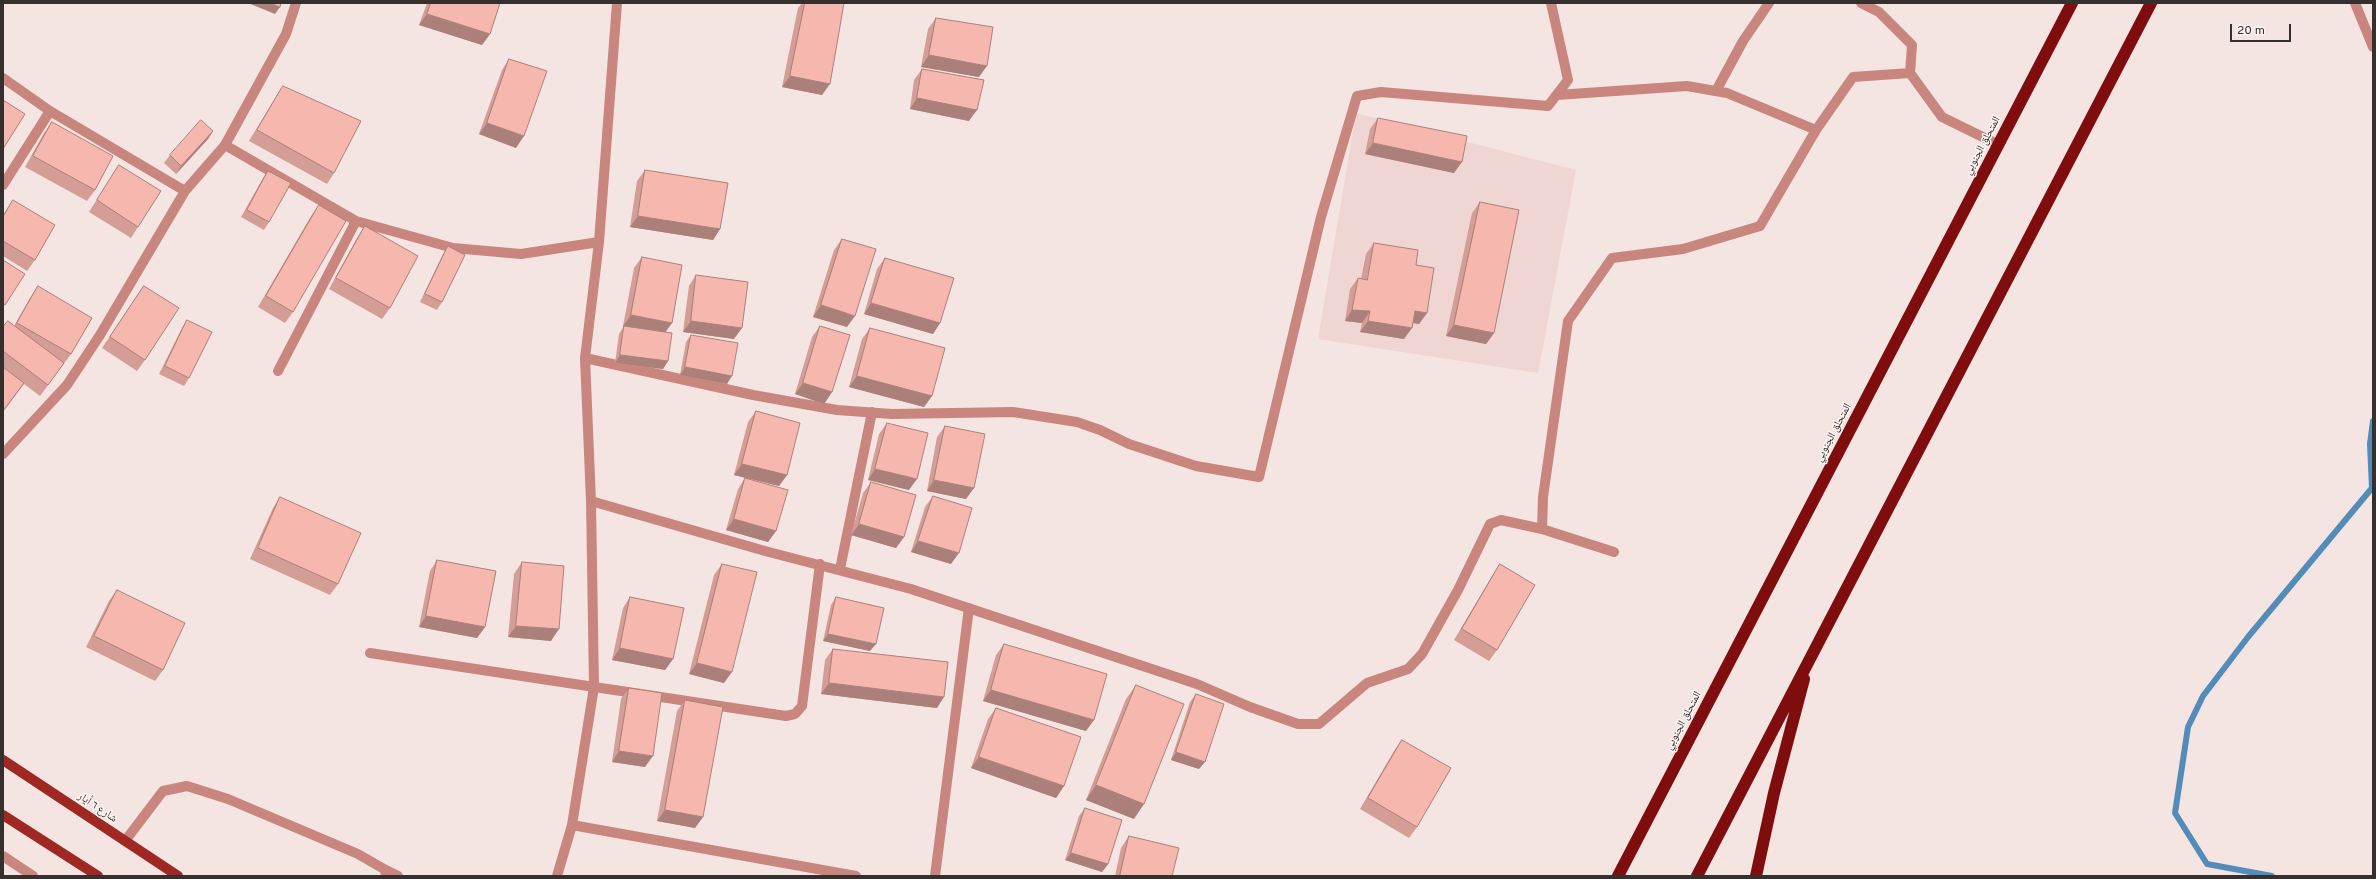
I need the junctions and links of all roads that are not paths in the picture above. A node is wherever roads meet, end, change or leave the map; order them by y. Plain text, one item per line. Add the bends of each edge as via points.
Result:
1 (296, 3) edge
2 (617, 3) edge
3 (1551, 3) edge
4 (1769, 3) edge
5 (1861, 3) edge
6 (2072, 3) edge
7 (2151, 3) edge
8 (2355, 3) edge
9 (2373, 47) edge
10 (1910, 73) junction
11 (3, 78) edge
12 (1716, 91) junction
13 (1557, 94) junction
14 (50, 111) junction
15 (1816, 130) junction
16 (225, 145) junction
17 (1999, 145) junction
18 (3, 186) edge
19 (185, 191) junction
20 (356, 221) junction
21 (598, 242) junction
22 (584, 358) junction
23 (278, 371) dead end
24 (872, 412) junction
25 (3, 454) edge
26 (591, 501) junction
27 (1542, 529) junction
28 (1614, 552) dead end
29 (820, 564) junction
30 (840, 569) junction
31 (970, 608) junction
32 (370, 653) dead end
33 (1810, 657) junction
34 (594, 687) junction
35 (3, 760) edge
36 (3, 815) edge
37 (572, 825) junction
38 (125, 841) junction
39 (3, 856) edge
40 (386, 872) edge
41 (33, 876) edge
42 (98, 876) edge
43 (178, 876) edge
44 (398, 876) edge
45 (557, 876) edge
46 (856, 876) edge
47 (935, 876) edge
48 (1618, 876) edge
49 (1697, 876) edge
50 (1756, 876) edge

1 - 16 street via 286,34
2 - 21 street
3 - 13 street via 1568,80
4 - 12 street via 1743,41
5 - 10 street via 1879,12 1912,45
6 - 17 highway, المتحلق الجنوبي
7 - 33 highway
8 - 9 street
10 - 15 street via 1853,77
10 - 17 street via 1942,117
11 - 14 street
12 - 13 street via 1687,86
12 - 15 street via 1727,92
13 - 24 street via 1548,106 1381,92 1357,96 1321,217 1259,477 1196,466 1129,444 1077,422 1014,412
14 - 18 street
14 - 19 street
15 - 27 street via 1760,226 1683,248 1612,258 1568,321 1543,497
16 - 19 street
16 - 20 street
17 - 48 highway, المتحلق الجنوبي
19 - 25 street via 100,335 67,385
20 - 21 street via 453,248 521,254
20 - 23 street
21 - 22 street
22 - 24 street via 753,395 837,410
22 - 26 street
24 - 30 street
26 - 29 street via 765,551
26 - 34 street
27 - 28 street
27 - 31 street via 1501,520 1490,524 1458,590 1422,654 1408,669 1367,682 1319,724 1298,724 1197,684
29 - 30 street
29 - 34 street via 802,706 795,714 786,716
30 - 31 street
31 - 47 street
32 - 34 street
33 - 49 highway
33 - 50 highway via 1774,794
34 - 37 street
35 - 38 main road, شارع ٦ أيار
36 - 42 main road
37 - 45 street
37 - 46 street
38 - 40 street via 163,791 188,786 235,802 358,854
38 - 43 main road, شارع ٦ أيار
39 - 41 street
40 - 44 street

